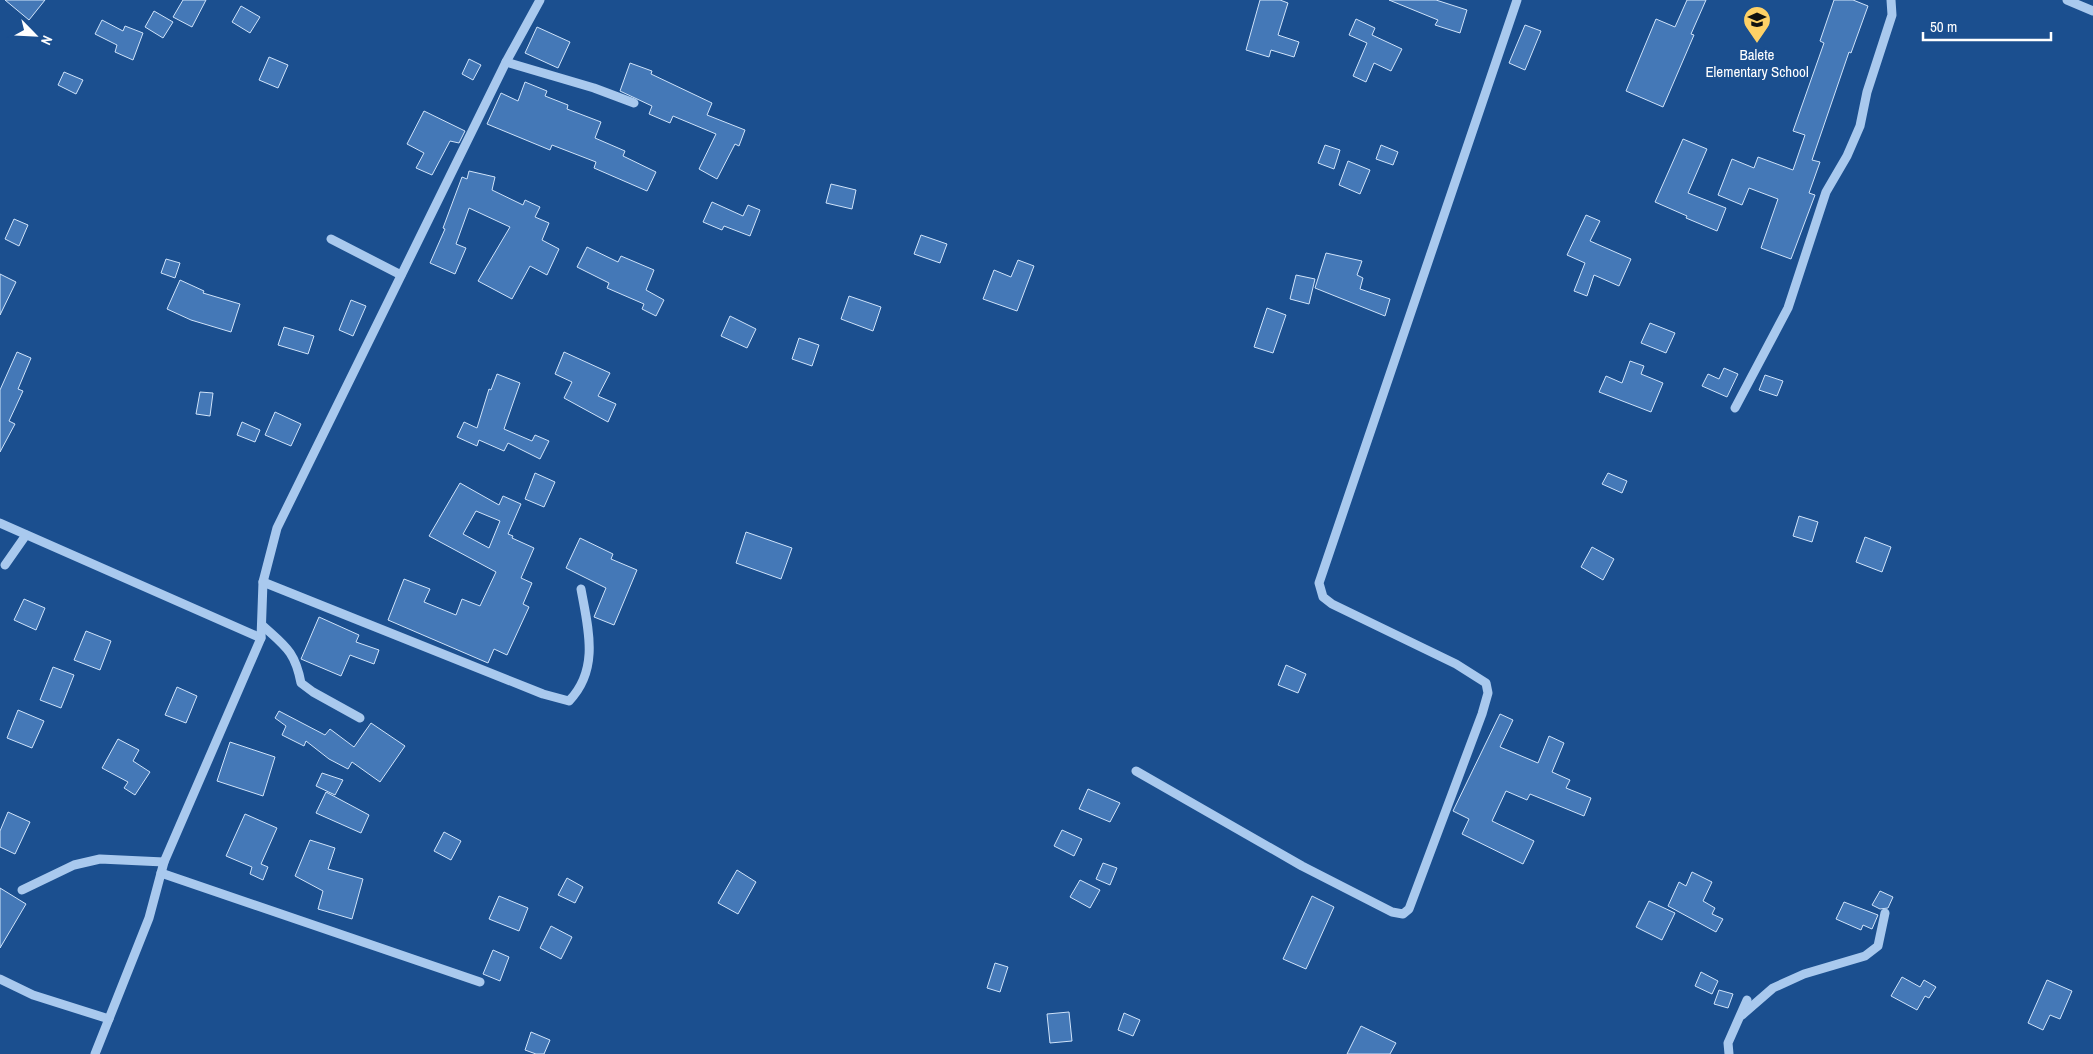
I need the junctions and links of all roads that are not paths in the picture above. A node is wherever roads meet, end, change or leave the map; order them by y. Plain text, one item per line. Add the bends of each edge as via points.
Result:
1 (540, 0) edge
2 (1517, 0) edge
3 (1891, 0) edge
4 (2068, 0) edge
5 (2093, 11) edge
6 (506, 62) junction
7 (634, 103) dead end
8 (332, 239) dead end
9 (401, 275) junction
10 (1735, 408) dead end
11 (0, 523) edge
12 (26, 535) junction
13 (5, 565) dead end
14 (263, 582) junction
15 (581, 589) dead end
16 (262, 624) junction
17 (261, 638) junction
18 (360, 718) dead end
19 (1136, 771) dead end
20 (164, 862) junction
21 (161, 873) junction
22 (22, 890) dead end
23 (1885, 913) dead end
24 (0, 979) edge
25 (480, 982) dead end
26 (1748, 1000) dead end
27 (1742, 1015) junction
28 (109, 1019) junction
29 (95, 1054) edge
30 (1729, 1054) edge

1 - 6 street
2 - 19 street via 1319,583 1323,597 1332,604 1456,664 1486,683 1488,693 1482,714 1409,909 1403,914 1392,912 1302,866
3 - 10 street via 1892,15 1867,92 1860,126 1826,192 1788,308
4 - 5 street
6 - 7 street
6 - 9 street
8 - 9 street
9 - 14 street via 277,528
11 - 12 street
12 - 13 street
12 - 17 street
14 - 15 street via 543,694 569,701 580,690 591,646
14 - 16 street
16 - 17 street
16 - 18 street via 287,648 297,663 301,683
17 - 20 street
20 - 21 street
20 - 22 street via 100,859 74,865
21 - 25 street
21 - 28 street via 149,918
23 - 27 street via 1878,946 1865,956 1804,974 1773,988
24 - 28 street via 33,995
26 - 27 street
27 - 30 street via 1728,1043
28 - 29 street

